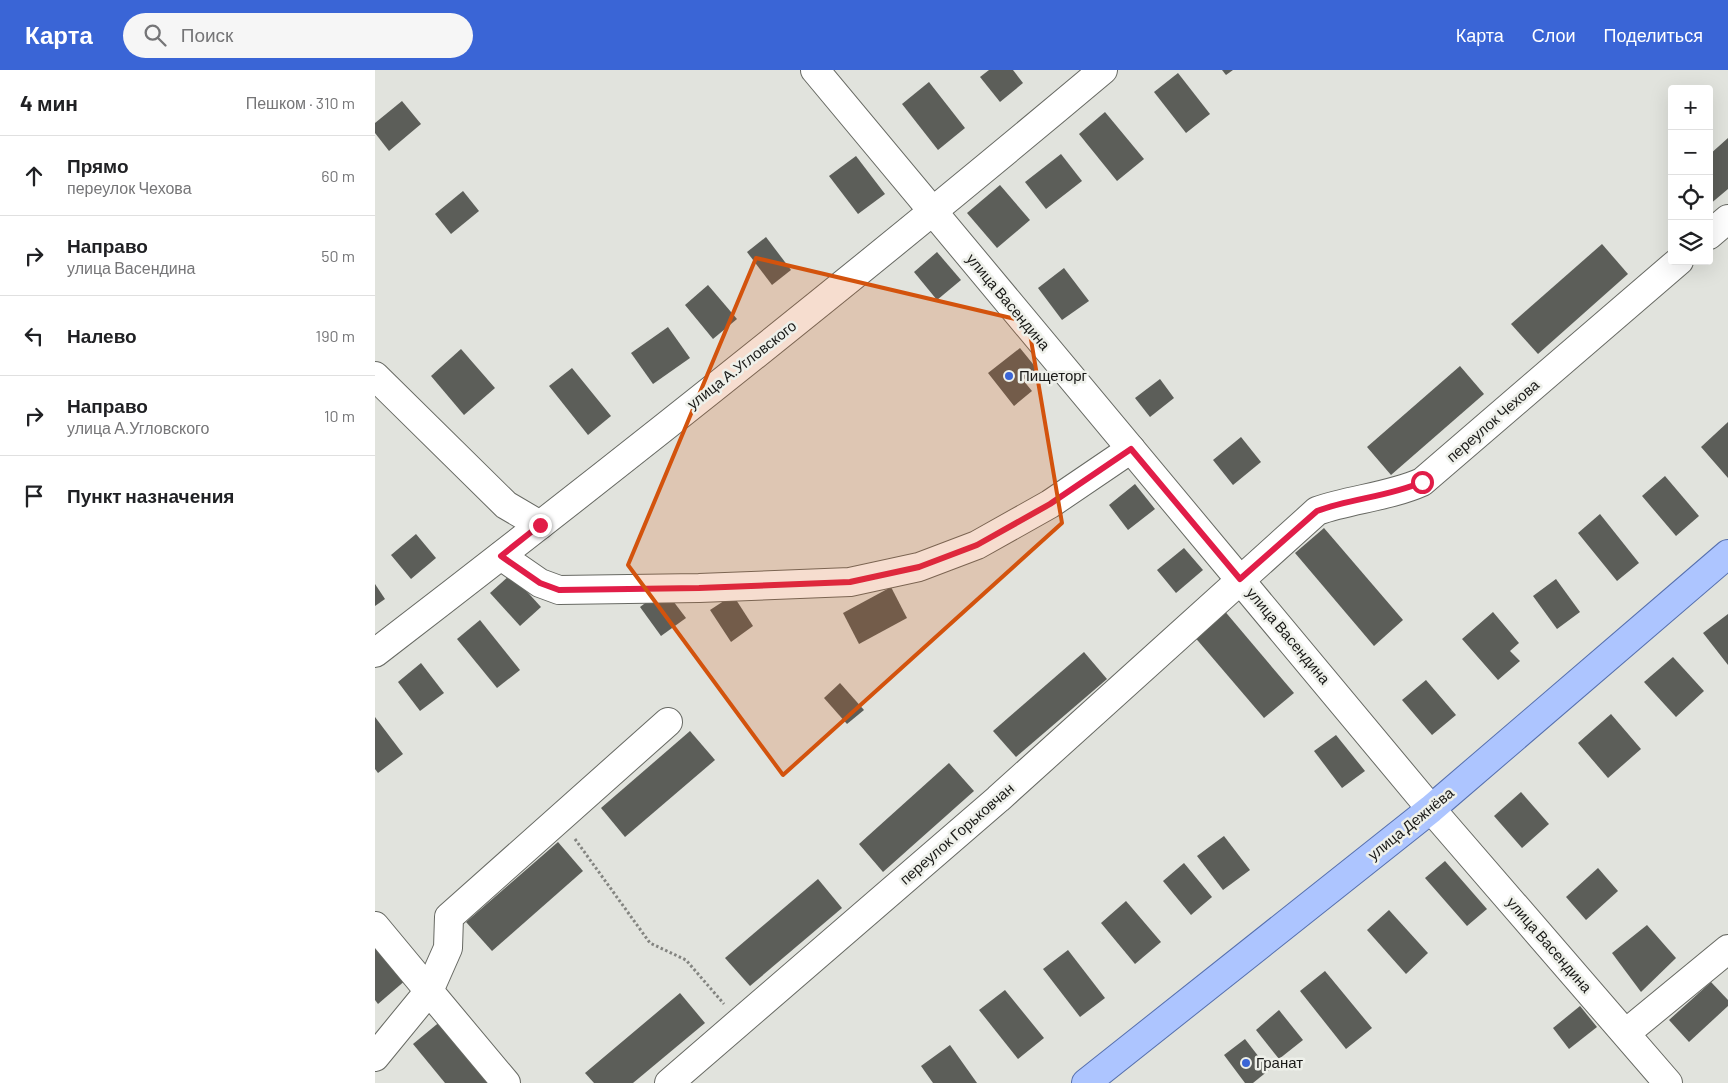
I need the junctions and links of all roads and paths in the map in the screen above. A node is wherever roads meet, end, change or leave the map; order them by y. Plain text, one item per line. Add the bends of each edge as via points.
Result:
1 (815, 70) edge
2 (1103, 70) edge
3 (933, 213) junction
4 (1728, 219) edge
5 (1713, 232) edge
6 (1674, 265) edge
7 (375, 376) edge
8 (1131, 449) junction
9 (540, 525) junction
10 (1728, 554) edge
11 (501, 556) junction
12 (1240, 579) junction
13 (375, 652) edge
14 (668, 722) dead end
15 (1431, 809) junction
16 (560, 819) junction
17 (375, 926) edge
18 (1728, 949) edge
19 (429, 990) junction
20 (740, 1022) junction
21 (1626, 1033) junction
22 (375, 1057) edge
23 (1091, 1081) edge
24 (507, 1083) edge
25 (669, 1083) edge
26 (1668, 1083) edge

1 - 3 street, улица Васендина
2 - 3 street, улица А.Угловского
3 - 8 street, улица Васендина
3 - 9 street, улица А.Угловского
4 - 5 street
6 - 12 street, переулок Чехова via 1422,482 1403,490 1317,511
7 - 9 street via 506,505
8 - 11 street via 1050,504 977,545 919,567 850,582 559,590 540,583
8 - 12 street, улица Васендина
9 - 11 street, улица А.Угловского
10 - 15 main road, улица Дежнёва
11 - 13 street, улица А.Угловского
12 - 15 street, улица Васендина
12 - 20 street, переулок Горьковчан via 998,799
14 - 16 street
15 - 21 street, улица Васендина
15 - 23 main road, улица Дежнёва
16 - 19 street via 449,917 448,948
16 - 20 path via 650,943 687,960
17 - 19 street
18 - 21 street
19 - 22 street
19 - 24 street
20 - 25 street, переулок Горьковчан
21 - 26 street, улица Васендина

